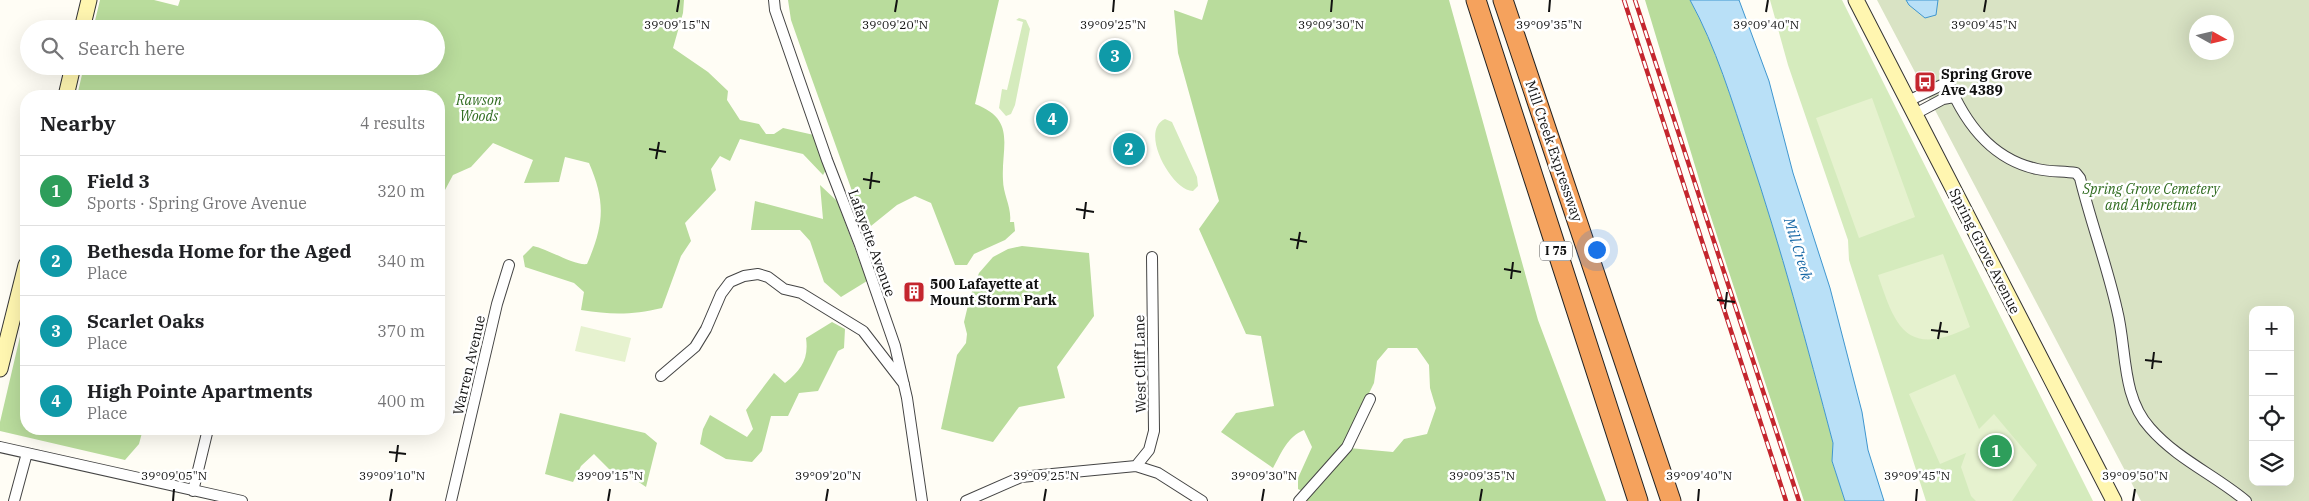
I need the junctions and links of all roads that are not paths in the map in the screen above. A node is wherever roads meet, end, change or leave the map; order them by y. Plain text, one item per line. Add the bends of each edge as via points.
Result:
1 (89, 0) edge
2 (774, 0) edge
3 (1476, 0) edge
4 (1503, 0) edge
5 (1856, 0) edge
6 (84, 20) edge
7 (71, 75) edge
8 (67, 90) edge
9 (1954, 97) junction
10 (1911, 107) junction
11 (1152, 257) dead end
12 (509, 265) dead end
13 (20, 289) edge
14 (0, 369) edge
15 (661, 376) dead end
16 (904, 384) junction
17 (1370, 399) dead end
18 (207, 435) edge
19 (0, 447) edge
20 (27, 453) junction
21 (1136, 466) junction
22 (193, 491) junction
23 (14, 501) edge
24 (242, 501) edge
25 (451, 501) edge
26 (922, 501) edge
27 (966, 501) edge
28 (1202, 501) edge
29 (1298, 501) edge
30 (1638, 501) edge
31 (1671, 501) edge
32 (2114, 501) edge
33 (2246, 501) edge

1 - 6 main road
2 - 16 street, Lafayette Avenue via 826,160 892,336
3 - 30 highway, Mill Creek Expressway / I 75
4 - 31 highway, Mill Creek Expressway / I 75
5 - 10 main road, Spring Grove Avenue
7 - 8 main road
9 - 10 street
9 - 10 street via 1948,82
9 - 33 street via 1973,129 2001,154 2037,169 2076,172 2117,309 2133,402 2149,428 2177,454
10 - 32 main road, Spring Grove Avenue
11 - 21 street, West Cliff Lane via 1154,431 1149,450
12 - 25 street, Warren Avenue
13 - 14 main road
15 - 16 street via 695,347 730,282 758,274 784,289 801,293 862,332
16 - 26 street, Lafayette Avenue
17 - 29 street via 1347,447
18 - 22 street
19 - 20 street
20 - 22 street
20 - 23 street
21 - 27 street via 1021,477
21 - 28 street via 1158,473
22 - 24 street

